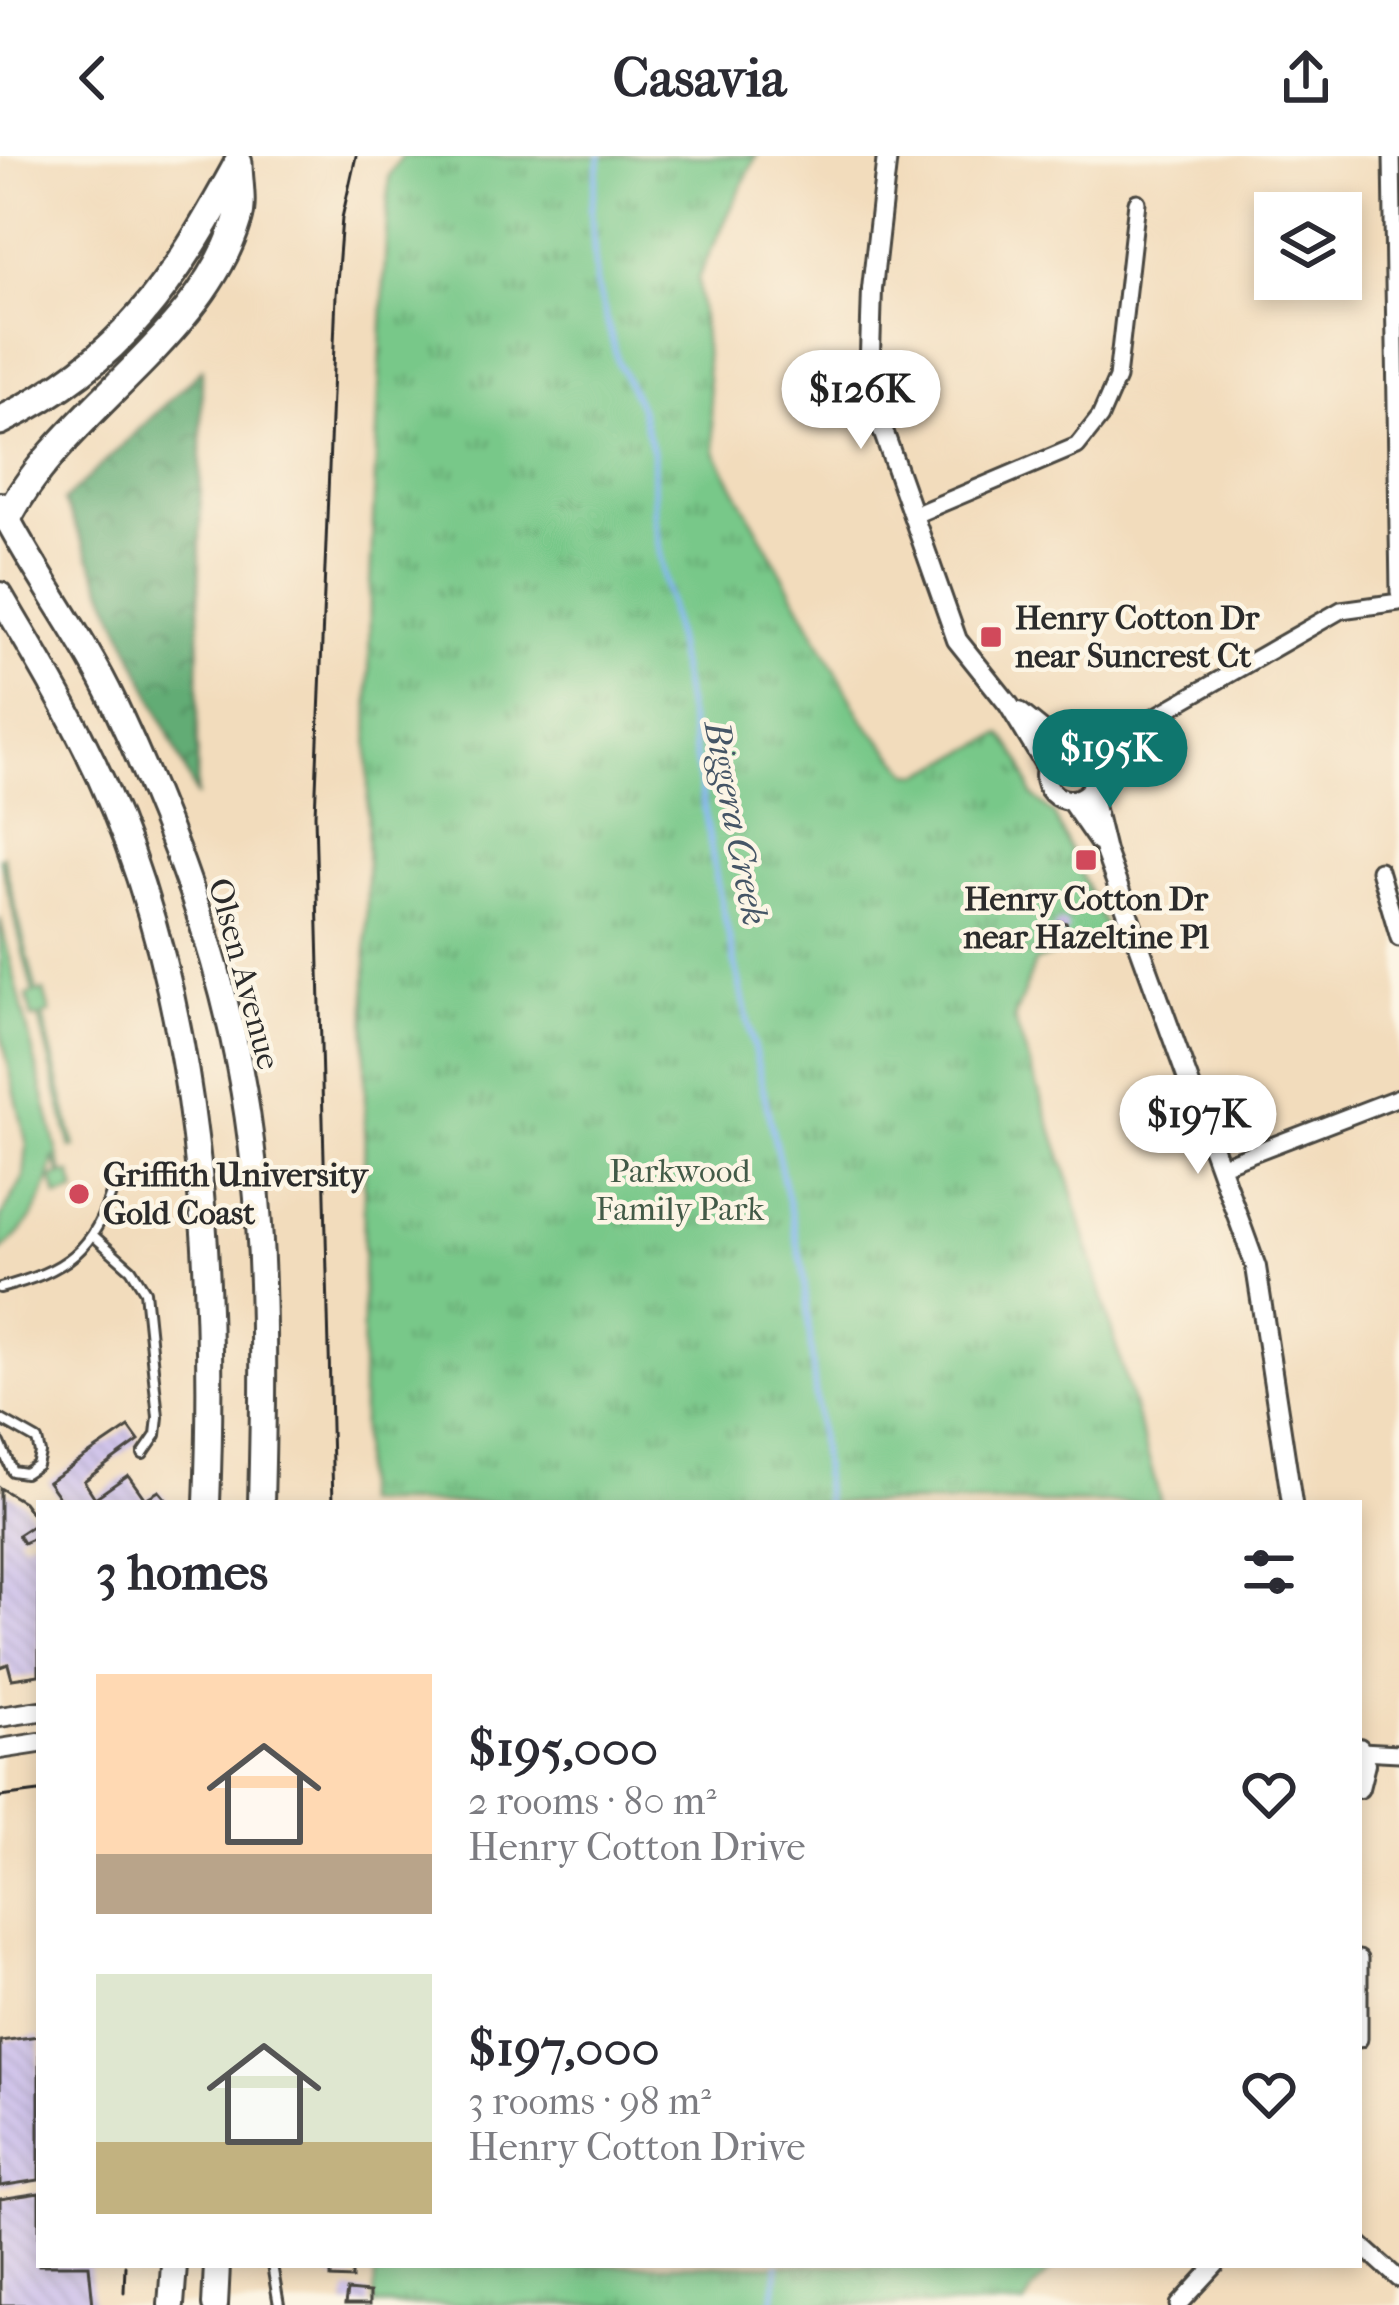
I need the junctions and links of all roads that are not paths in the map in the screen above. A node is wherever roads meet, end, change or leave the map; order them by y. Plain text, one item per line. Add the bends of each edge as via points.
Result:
1 (887, 156) edge
2 (1392, 156) edge
3 (239, 160) edge
4 (1137, 202) dead end
5 (0, 421) edge
6 (4, 512) edge
7 (912, 516) junction
8 (1399, 592) edge
9 (0, 595) edge
10 (1399, 602) edge
11 (1009, 704) junction
12 (1158, 715) junction
13 (1071, 751) junction
14 (1046, 766) junction
15 (1092, 780) junction
16 (1070, 800) junction
17 (1105, 851) junction
18 (1379, 870) dead end
19 (1399, 938) edge
20 (1399, 1097) edge
21 (1222, 1166) junction
22 (114, 1184) dead end
23 (94, 1237) junction
24 (0, 1288) edge
25 (0, 1419) edge
26 (0, 1443) edge
27 (143, 1454) dead end
28 (207, 1500) edge
29 (261, 1500) edge
30 (1292, 1500) edge
31 (36, 1711) edge
32 (0, 1717) edge
33 (36, 1743) edge
34 (0, 1749) edge
35 (1362, 1750) edge
36 (1399, 1753) edge
37 (1362, 2246) edge
38 (174, 2268) edge
39 (217, 2268) edge
40 (273, 2268) edge
41 (1213, 2268) edge
42 (1399, 2279) edge
43 (171, 2305) edge
44 (215, 2305) edge
45 (279, 2305) edge
46 (1178, 2305) edge

1 - 7 street via 870,353 880,422
2 - 8 street
3 - 5 highway via 141,318 73,380
3 - 6 highway via 238,220 200,290
4 - 7 street via 1117,378 1100,417 1077,446
6 - 29 main road, Olsen Avenue via 113,699 204,933 233,1043 264,1311
7 - 11 street via 957,640
9 - 28 main road via 87,748 163,957 185,1052 207,1288
10 - 12 street via 1341,610
11 - 13 street
11 - 14 street
12 - 13 street
12 - 15 street
13 - 14 street
13 - 15 street via 1088,758
14 - 16 street via 1049,789
15 - 16 street
15 - 17 street
16 - 17 street
17 - 21 street
18 - 19 street
20 - 21 street
21 - 30 street via 1256,1268
22 - 23 lane
23 - 24 lane via 50,1270
23 - 27 lane via 131,1269 149,1305 158,1417
25 - 26 lane via 37,1440 37,1466 11,1471
31 - 32 street
33 - 34 street
35 - 36 street
37 - 42 street
38 - 43 main road
39 - 44 main road
40 - 45 lane
41 - 46 street

